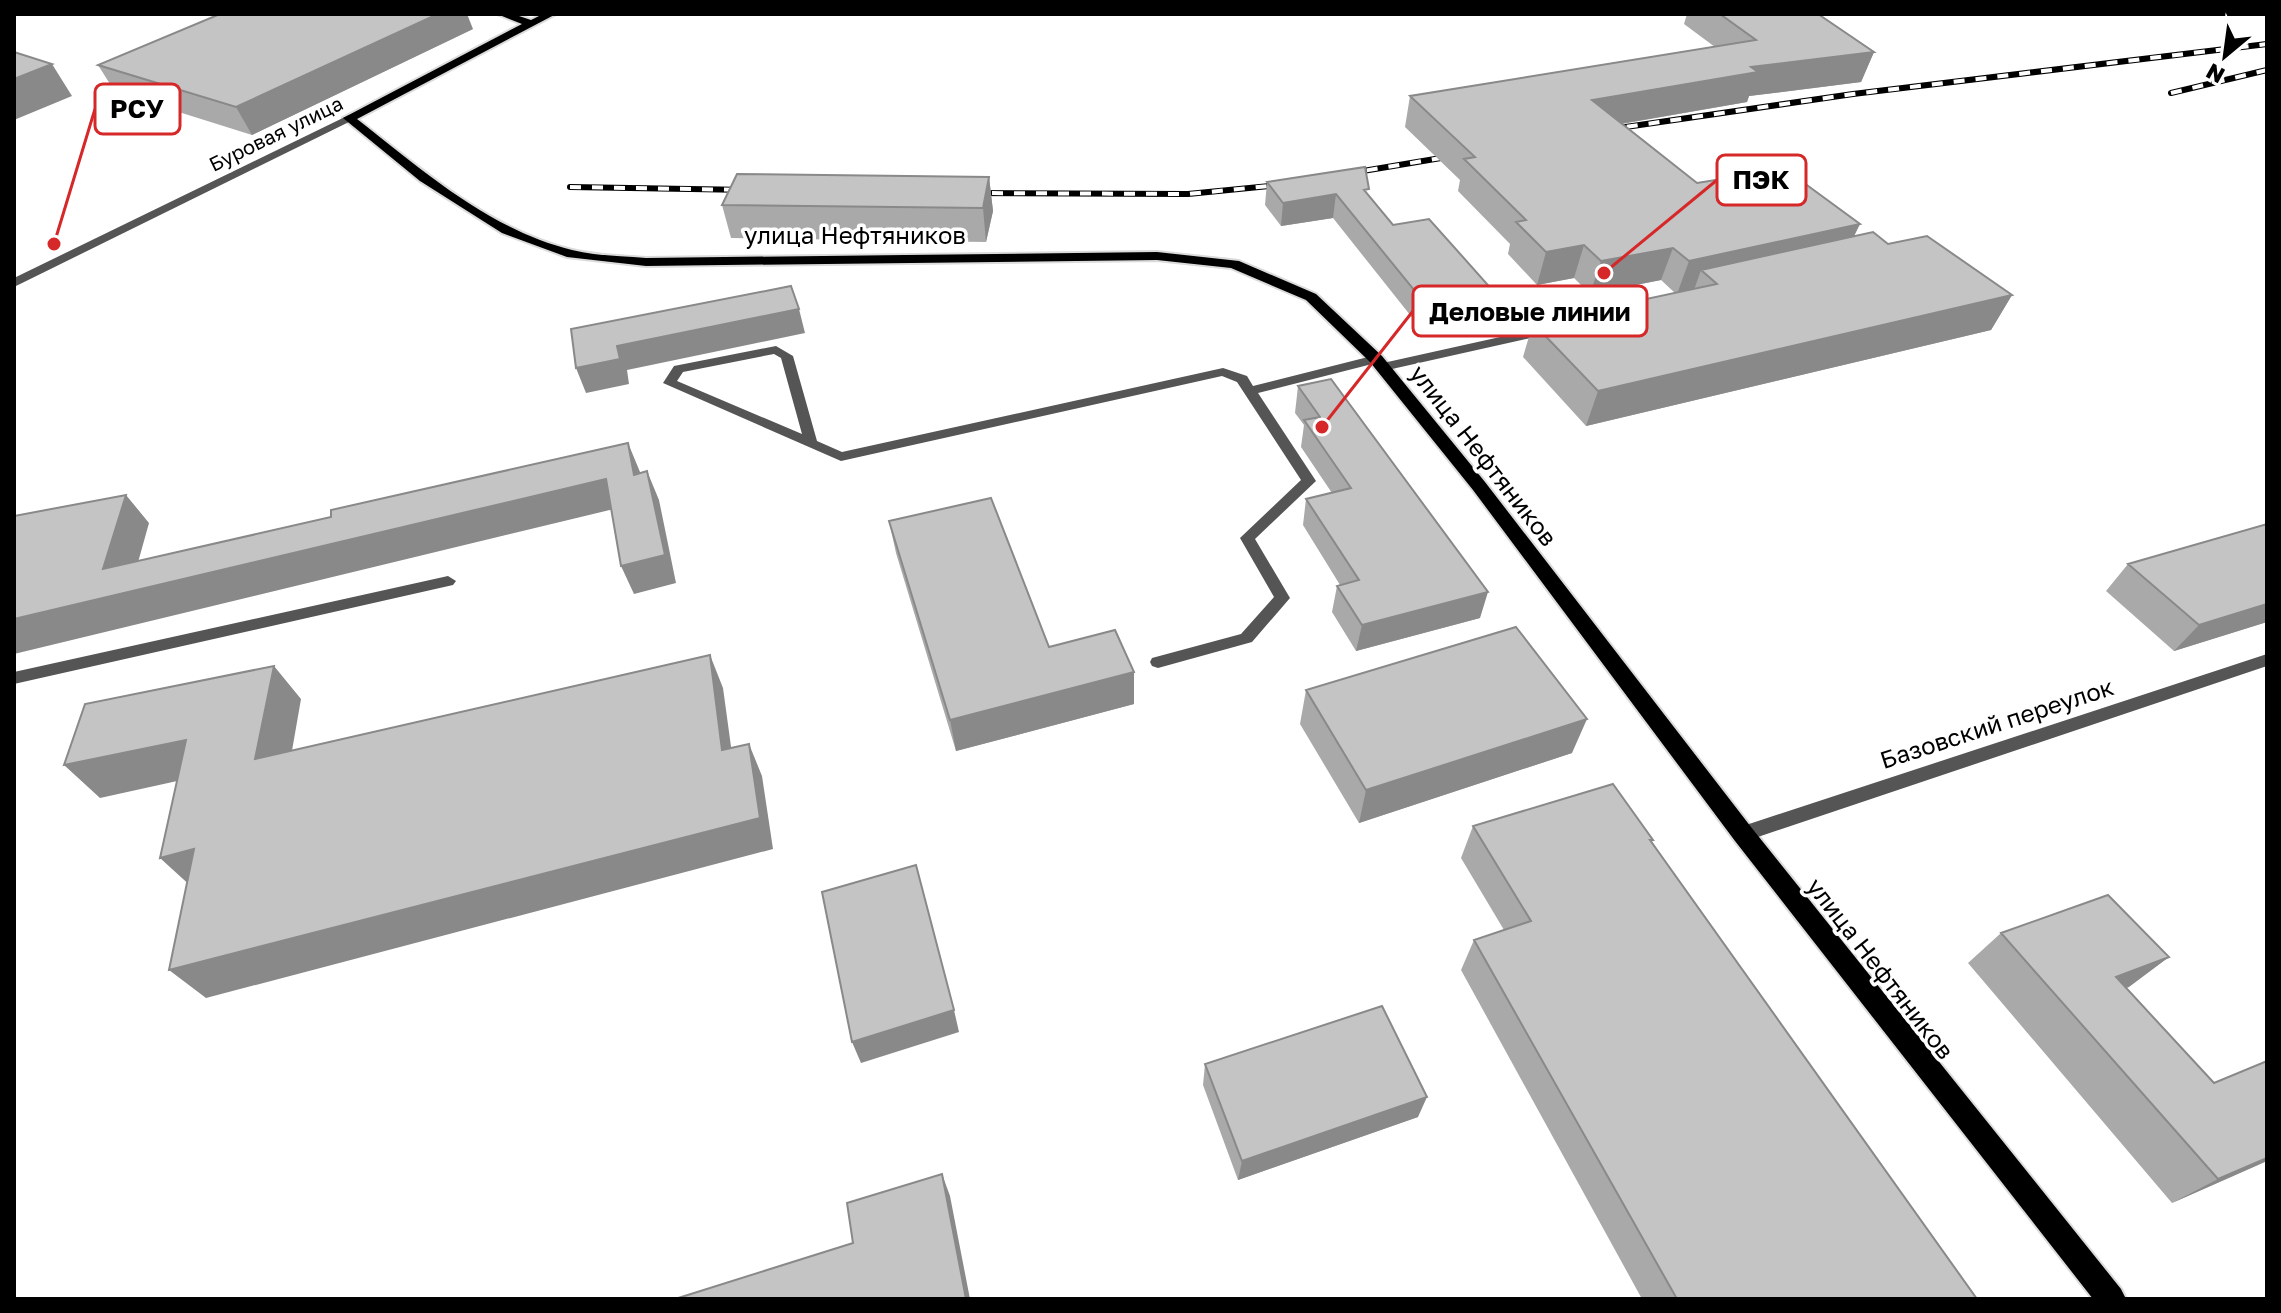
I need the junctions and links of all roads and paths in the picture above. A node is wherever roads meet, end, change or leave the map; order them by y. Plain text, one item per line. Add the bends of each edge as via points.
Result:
1 (502, 14) edge
2 (551, 14) edge
3 (532, 24) junction
4 (349, 118) junction
5 (14, 283) edge
6 (1570, 325) edge
7 (1379, 363) junction
8 (1250, 391) junction
9 (811, 443) junction
10 (448, 581) dead end
11 (2267, 660) edge
12 (1158, 662) dead end
13 (14, 678) edge
14 (1743, 834) junction
15 (2111, 1299) edge

1 - 3 main road
2 - 3 main road, Буровая улица
3 - 4 main road, Буровая улица
4 - 5 street, Буровая улица
4 - 7 main road, улица Нефтяников via 486,219 568,253 646,262 1157,256 1234,264 1311,297
6 - 7 street
7 - 8 street
7 - 14 main road, улица Нефтяников
8 - 9 street via 1242,379 1223,372 841,457
8 - 12 street via 1309,481 1247,538 1282,598 1246,638
9 - 9 street via 787,356 776,350 679,369 669,383
10 - 13 street
11 - 14 street, Базовский переулок
14 - 15 main road, улица Нефтяников

